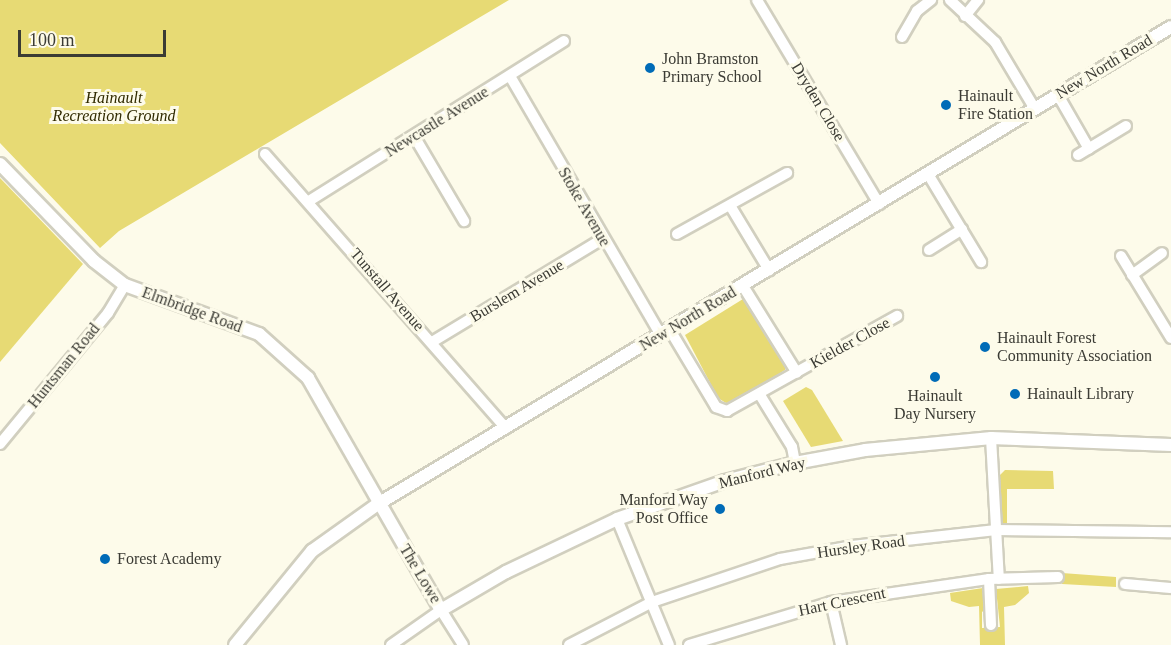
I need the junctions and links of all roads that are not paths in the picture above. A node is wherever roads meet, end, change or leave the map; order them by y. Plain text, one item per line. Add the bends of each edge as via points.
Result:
1 (757, 0) edge
2 (931, 0) edge
3 (950, 0) edge
4 (978, 0) edge
5 (964, 16) junction
6 (1171, 27) edge
7 (902, 37) dead end
8 (564, 41) dead end
9 (510, 76) junction
10 (1058, 94) junction
11 (1035, 109) junction
12 (1126, 126) dead end
13 (414, 136) junction
14 (1089, 149) junction
15 (265, 154) dead end
16 (1078, 156) dead end
17 (0, 164) edge
18 (787, 173) dead end
19 (928, 174) junction
20 (309, 201) junction
21 (879, 204) junction
22 (731, 207) junction
23 (464, 221) dead end
24 (962, 229) junction
25 (677, 234) dead end
26 (602, 239) junction
27 (928, 249) dead end
28 (1162, 253) dead end
29 (1120, 256) dead end
30 (981, 262) dead end
31 (769, 270) junction
32 (1132, 275) junction
33 (125, 285) junction
34 (743, 286) junction
35 (897, 316) dead end
36 (666, 333) junction
37 (1171, 338) edge
38 (432, 342) junction
39 (797, 373) junction
40 (760, 395) junction
41 (506, 428) junction
42 (991, 438) junction
43 (0, 444) edge
44 (1171, 446) edge
45 (795, 463) junction
46 (378, 504) junction
47 (617, 519) junction
48 (996, 531) junction
49 (1171, 532) edge
50 (1058, 577) dead end
51 (994, 579) junction
52 (1125, 584) dead end
53 (1171, 588) edge
54 (652, 602) junction
55 (831, 602) junction
56 (441, 610) junction
57 (991, 625) dead end
58 (235, 645) edge
59 (391, 645) edge
60 (463, 645) edge
61 (569, 645) edge
62 (669, 645) edge
63 (689, 645) edge
64 (841, 645) edge

1 - 21 street, Dryden Close
2 - 7 street via 917,11
3 - 5 street
4 - 5 street
5 - 11 street via 995,42
6 - 10 street, New North Road
8 - 9 street, Newcastle Avenue
9 - 13 street, Newcastle Avenue
9 - 26 street, Stoke Avenue
10 - 11 street, New North Road
10 - 14 street
11 - 19 street, New North Road
12 - 14 street
13 - 20 street, Newcastle Avenue
13 - 23 street
14 - 16 street
15 - 20 street, Tunstall Avenue
17 - 33 street, Elmbridge Road via 94,261
18 - 22 street
19 - 21 street, New North Road
19 - 24 street
20 - 38 street, Tunstall Avenue
21 - 31 street, New North Road
22 - 25 street
22 - 31 street
24 - 27 street
24 - 30 street
26 - 36 street, Stoke Avenue
26 - 38 street, Burslem Avenue
28 - 32 street
29 - 32 street
31 - 34 street, New North Road
32 - 37 street
33 - 43 street, Huntsman Road via 108,313
33 - 46 street, Elmbridge Road via 259,334 308,378
34 - 36 street, New North Road
34 - 39 street, Kielder Close
35 - 39 street, Kielder Close
36 - 40 street, Stoke Avenue via 720,410 734,410
36 - 41 street, New North Road
38 - 41 street, Tunstall Avenue
39 - 40 street
40 - 45 street via 792,447
41 - 46 street, New North Road
42 - 44 street, Manford Way via 1122,440
42 - 45 street, Manford Way via 865,450
42 - 48 street
45 - 47 street, Manford Way via 725,481
46 - 56 street, The Lowe
46 - 58 street, New North Road via 312,551
47 - 54 street
47 - 56 street, Manford Way via 506,572
48 - 49 street, Hursley Road
48 - 51 street
48 - 54 street, Hursley Road via 852,546 780,560
50 - 51 street, Hart Crescent
51 - 55 street, Hart Crescent
51 - 57 street
52 - 53 street
54 - 61 street, Hursley Road
54 - 62 street
55 - 63 street, Hart Crescent
55 - 64 street
56 - 59 street, Manford Way
56 - 60 street, The Lowe

